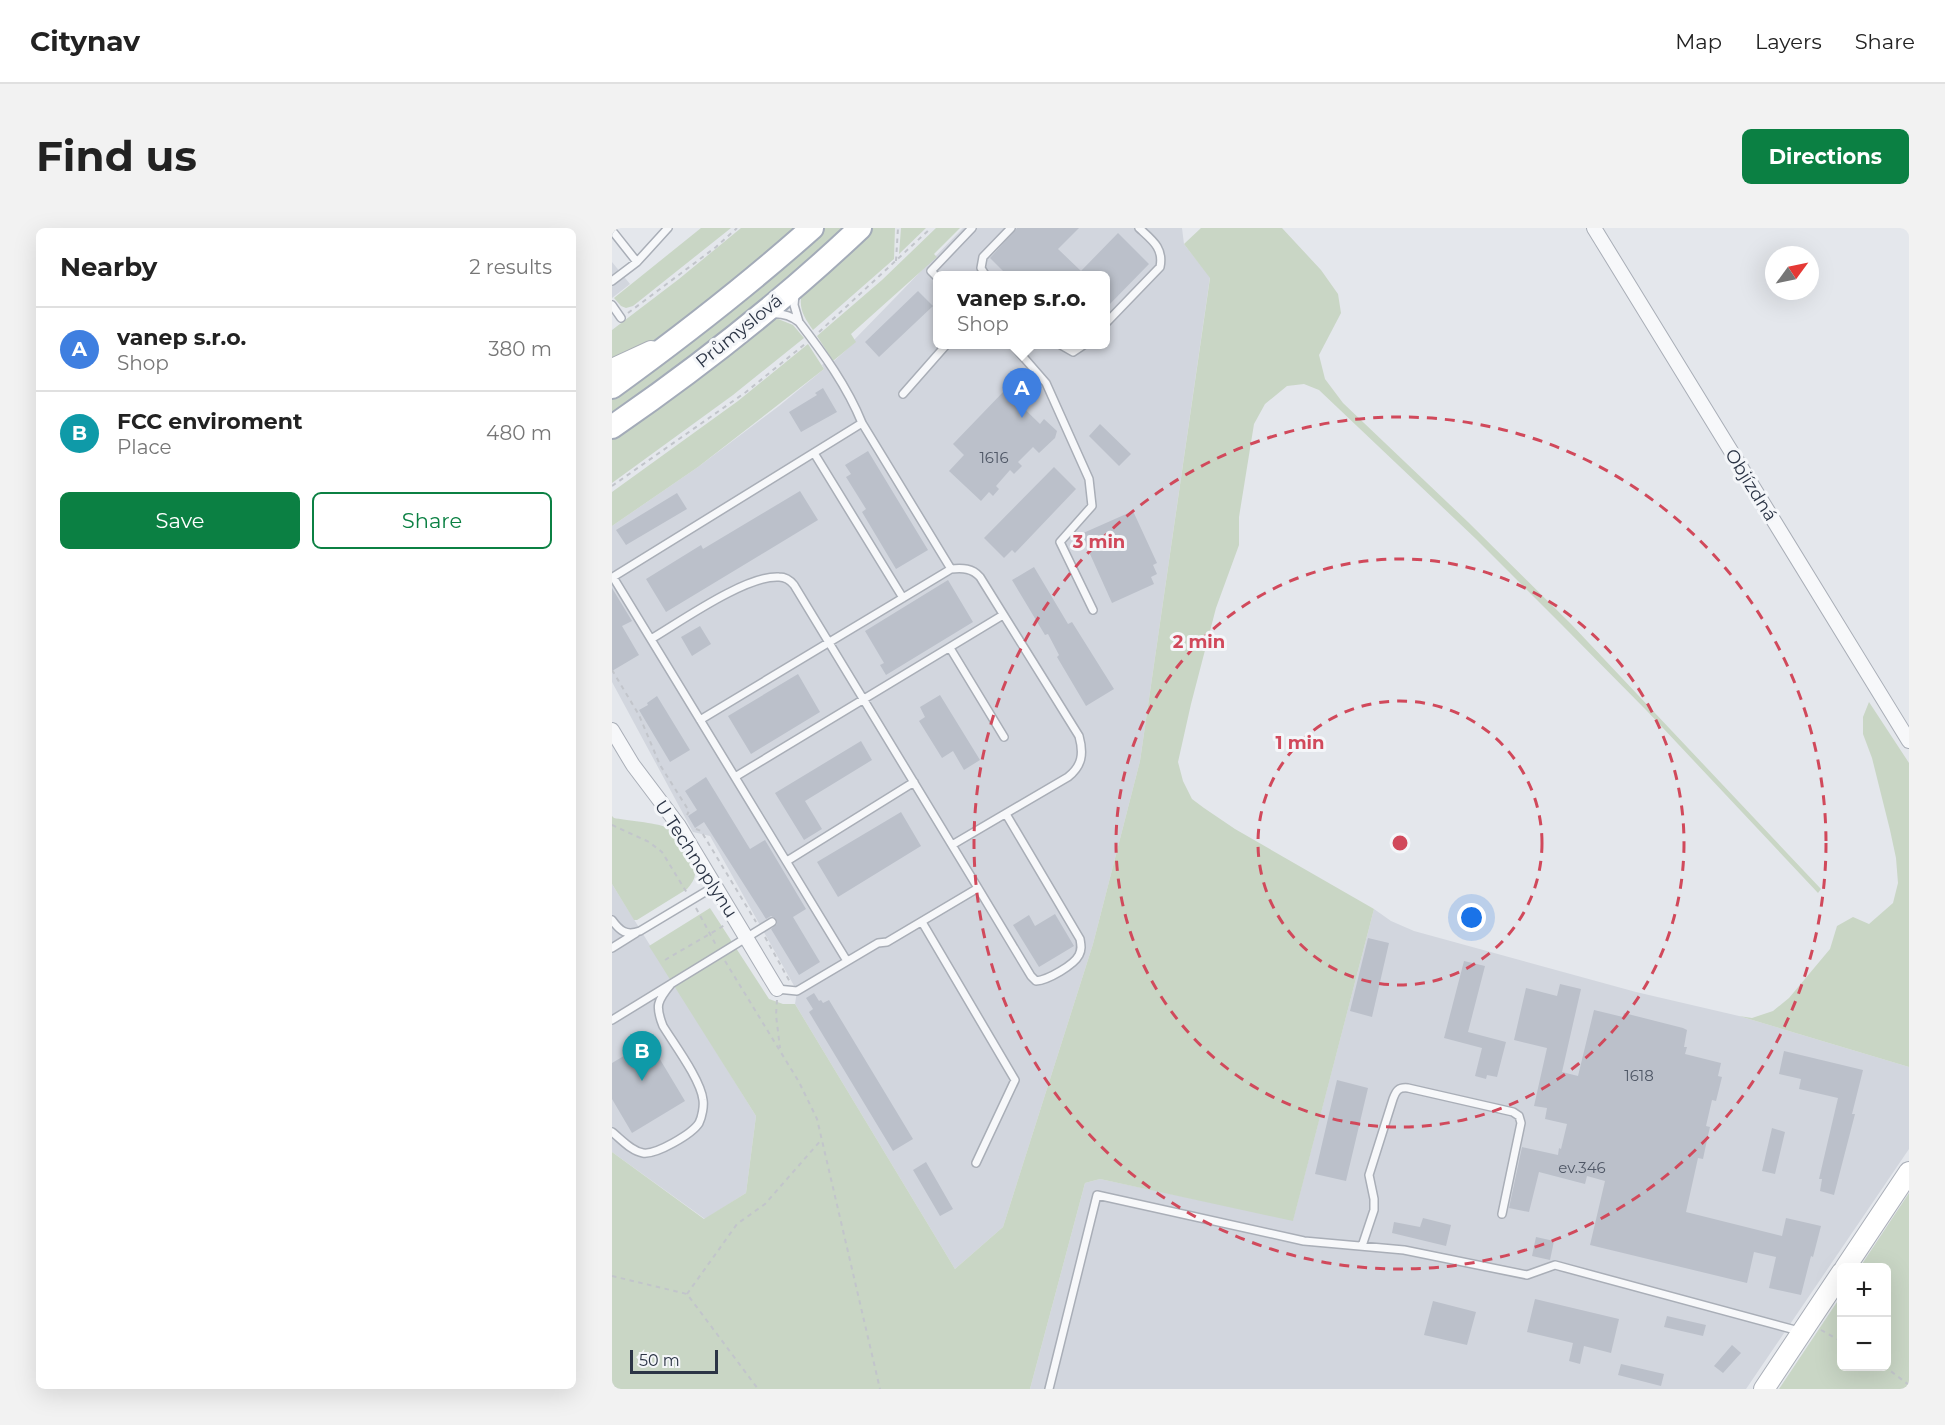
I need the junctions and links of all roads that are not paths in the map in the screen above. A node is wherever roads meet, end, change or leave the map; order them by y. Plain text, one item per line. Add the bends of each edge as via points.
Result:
1 (621, 228) edge
2 (668, 228) edge
3 (812, 228) edge
4 (860, 228) edge
5 (972, 228) edge
6 (1011, 228) edge
7 (1139, 228) edge
8 (1594, 228) edge
9 (613, 234) edge
10 (637, 262) junction
11 (983, 271) edge
12 (933, 273) edge
13 (612, 282) edge
14 (799, 282) junction
15 (612, 305) edge
16 (758, 317) junction
17 (621, 318) road end
18 (1110, 319) edge
19 (799, 322) junction
20 (683, 336) junction
21 (943, 349) edge
22 (1016, 349) edge
23 (612, 369) edge
24 (612, 387) edge
25 (903, 394) dead end
26 (862, 423) junction
27 (612, 427) edge
28 (814, 453) junction
29 (951, 569) junction
30 (903, 598) junction
31 (1093, 610) dead end
32 (1004, 615) junction
33 (651, 639) junction
34 (830, 642) junction
35 (950, 648) junction
36 (864, 699) junction
37 (700, 720) junction
38 (612, 730) edge
39 (1004, 737) dead end
40 (1909, 741) edge
41 (735, 777) junction
42 (914, 782) junction
43 (1006, 814) junction
44 (952, 845) junction
45 (787, 861) junction
46 (715, 886) junction
47 (978, 888) junction
48 (612, 920) edge
49 (772, 922) dead end
50 (922, 922) junction
51 (640, 931) junction
52 (746, 938) junction
53 (612, 948) edge
54 (847, 961) junction
55 (671, 984) junction
56 (777, 989) joint
57 (612, 1020) edge
58 (612, 1132) edge
59 (976, 1162) dead end
60 (1909, 1172) edge
61 (1502, 1214) dead end
62 (1362, 1246) junction
63 (1848, 1263) edge
64 (1837, 1279) edge
65 (1802, 1331) junction
66 (1049, 1389) edge
67 (1764, 1389) edge

1 - 9 lane
2 - 10 lane
3 - 20 main road, Průmyslová
4 - 14 main road, Průmyslová
5 - 12 lane
6 - 11 lane via 982,257
7 - 18 lane via 1155,243 1162,257 1160,267
8 - 40 street, Objízdná
9 - 10 lane
10 - 13 lane
14 - 16 main road, Průmyslová
14 - 19 lane via 794,297
15 - 17 lane
16 - 19 lane via 784,314
16 - 27 main road, Průmyslová
19 - 26 lane via 854,404
20 - 23 street
20 - 24 main road, Průmyslová
21 - 25 lane
22 - 31 lane via 1046,383 1089,479 1092,506 1060,542
26 - 28 lane
26 - 29 lane
28 - 30 lane
28 - 33 lane via 613,577
29 - 30 lane
29 - 32 lane via 976,573
30 - 34 lane
32 - 35 lane
32 - 43 lane via 1083,748 1077,770
33 - 34 lane via 738,588 778,576 795,585
33 - 37 lane
34 - 36 lane
34 - 37 lane
35 - 36 lane
35 - 39 lane
36 - 41 lane
36 - 42 lane
37 - 41 lane
38 - 46 street, U Technoplynu via 679,826
41 - 45 lane
42 - 44 lane
42 - 45 lane
43 - 44 lane
43 - 47 lane via 1080,939 1078,957 1044,980 1036,981
44 - 47 lane
45 - 54 lane
46 - 51 lane
46 - 52 street, U Technoplynu
47 - 50 lane
48 - 51 lane via 626,933
49 - 52 lane
50 - 54 lane
50 - 59 lane via 1015,1080
51 - 53 lane
52 - 55 lane
52 - 56 street, U Technoplynu
54 - 56 lane via 797,991
55 - 57 lane
55 - 58 lane via 661,996 659,1015 700,1087 704,1101 699,1123 653,1153 633,1149
60 - 63 street
61 - 62 lane via 1521,1123 1518,1116 1401,1088 1393,1099 1369,1175 1374,1210
62 - 65 lane via 1404,1250 1527,1275 1555,1265
62 - 66 lane via 1305,1241 1097,1195
64 - 65 street
65 - 67 street

